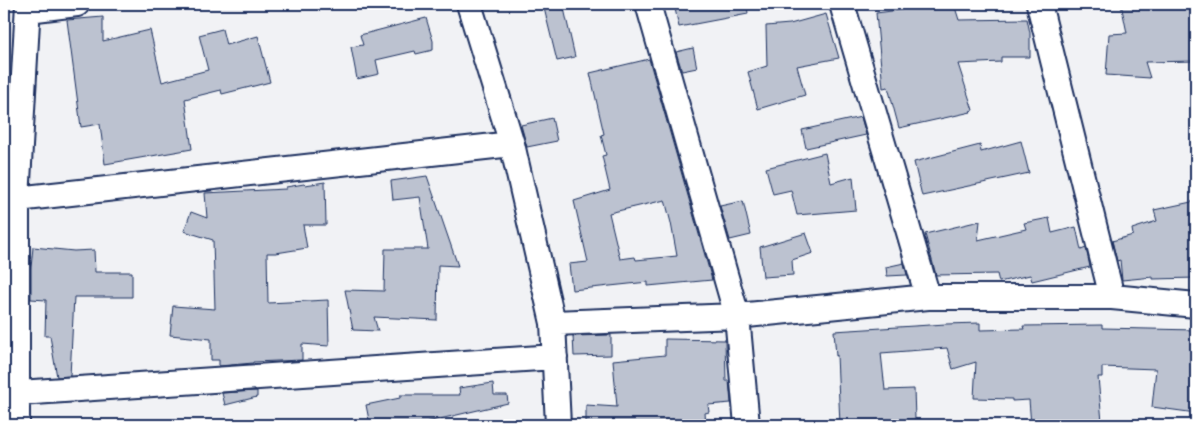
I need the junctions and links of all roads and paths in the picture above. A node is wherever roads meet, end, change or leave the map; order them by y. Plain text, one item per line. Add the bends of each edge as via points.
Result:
1 (77, 4) edge
2 (469, 4) edge
3 (648, 4) edge
4 (842, 4) edge
5 (1039, 4) edge
6 (28, 7) edge
7 (512, 144) junction
8 (11, 199) edge
9 (928, 297) junction
10 (1112, 297) junction
11 (1196, 305) edge
12 (737, 316) junction
13 (553, 323) junction
14 (555, 357) junction
15 (10, 394) edge
16 (16, 425) edge
17 (558, 425) edge
18 (747, 425) edge

1 - 6 street
2 - 7 street
3 - 12 street
4 - 9 street
5 - 10 street
6 - 8 street
7 - 8 street
7 - 13 street
8 - 15 street
9 - 10 street
9 - 12 street
10 - 11 street
12 - 13 street
12 - 18 street
13 - 14 street
14 - 15 street
14 - 17 street
15 - 16 street

